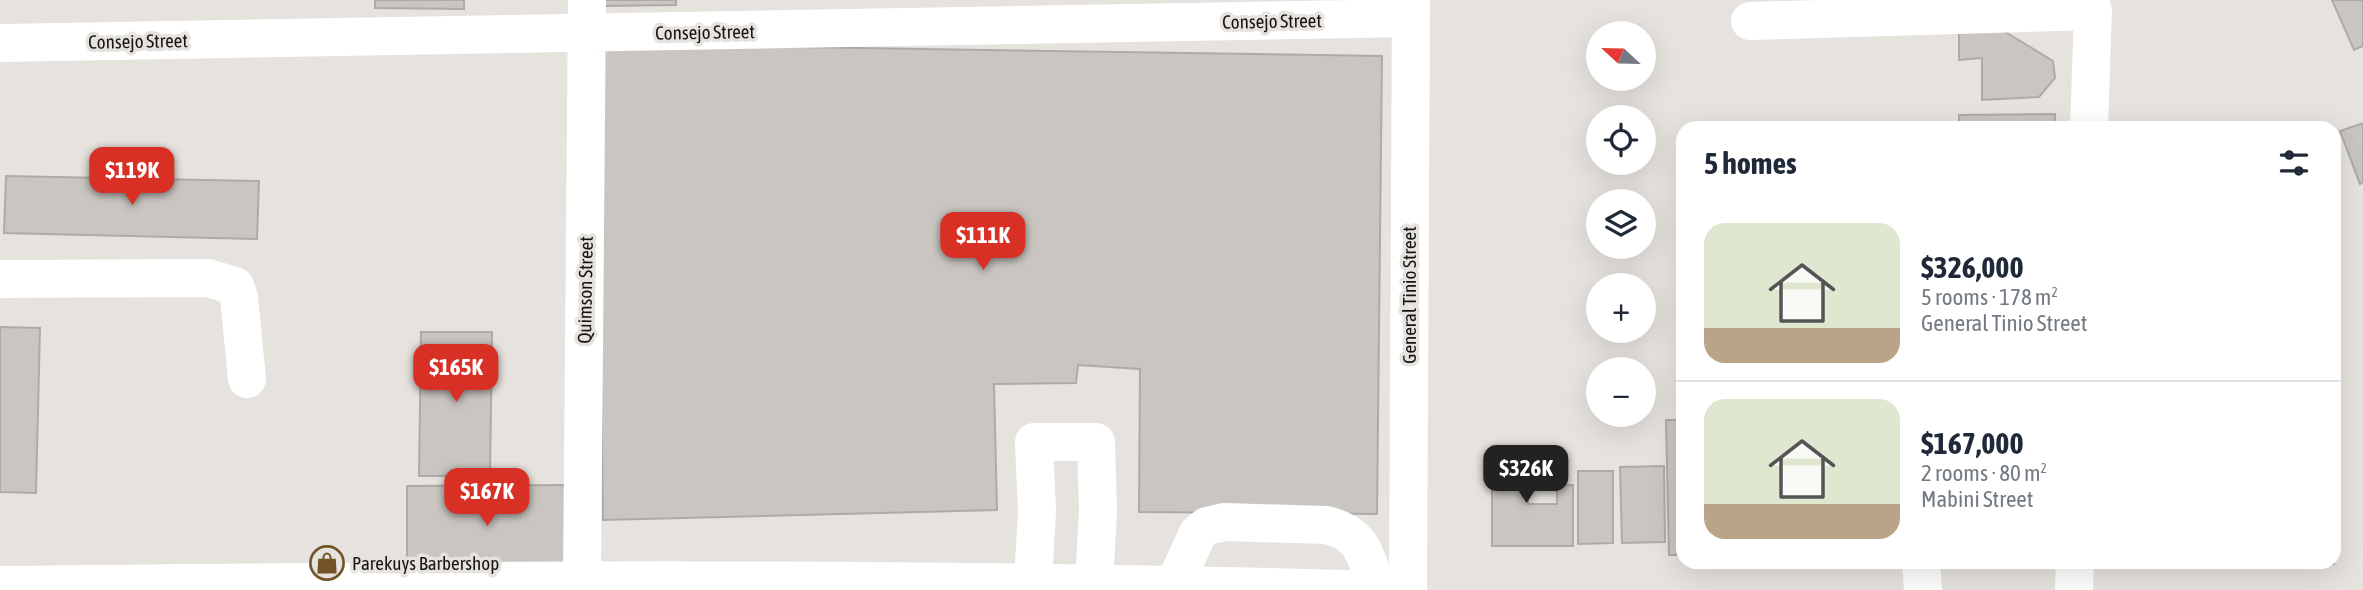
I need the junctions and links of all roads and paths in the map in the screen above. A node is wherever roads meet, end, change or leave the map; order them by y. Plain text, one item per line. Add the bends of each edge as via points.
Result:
1 (2092, 5) edge
2 (1411, 9) edge
3 (587, 17) edge
4 (1750, 21) dead end
5 (0, 43) edge
6 (2089, 121) edge
7 (0, 279) edge
8 (247, 379) dead end
9 (1922, 569) edge
10 (2075, 569) edge
11 (582, 579) junction
12 (1032, 583) junction
13 (1094, 583) junction
14 (0, 584) edge
15 (1174, 585) junction
16 (1379, 590) edge
17 (1408, 590) edge
18 (1923, 590) edge
19 (2074, 590) edge

1 - 4 street
1 - 6 street
2 - 3 street, Consejo Street
2 - 17 street, General Tinio Street
3 - 5 street, Consejo Street
3 - 11 street, Quimson Street
7 - 8 street via 208,278 235,286
9 - 18 street
10 - 19 street
11 - 12 street
11 - 14 street
12 - 13 street
12 - 13 street via 1037,511 1034,442 1096,442
13 - 15 street
15 - 16 street
15 - 16 street via 1198,533 1224,522 1343,529 1357,538

